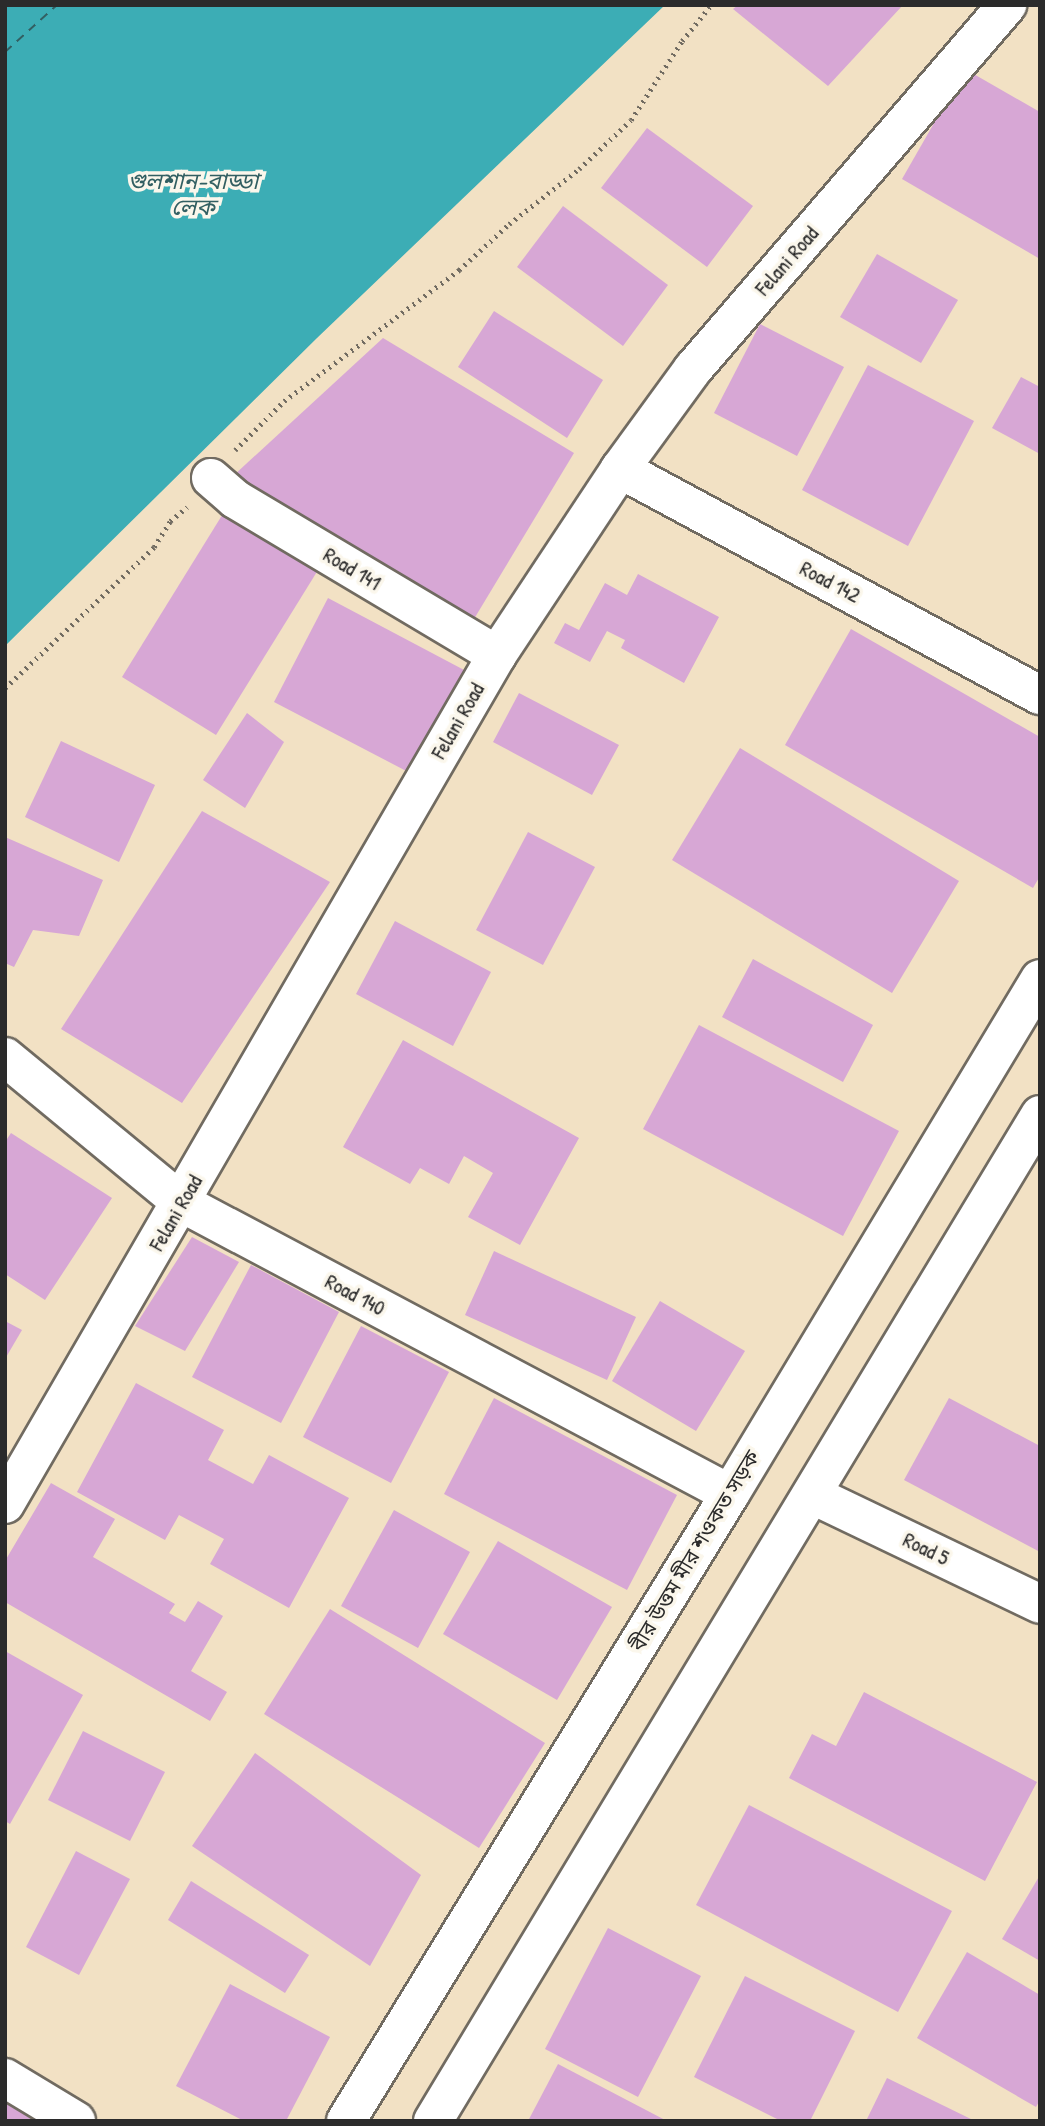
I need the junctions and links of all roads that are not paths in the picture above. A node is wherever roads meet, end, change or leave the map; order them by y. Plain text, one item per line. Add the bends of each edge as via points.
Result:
1 (1007, 5) edge
2 (620, 469) junction
3 (211, 478) road end
4 (497, 655) junction
5 (1040, 695) edge
6 (1040, 979) edge
7 (5, 1057) edge
8 (1040, 1115) edge
9 (182, 1203) junction
10 (730, 1494) junction
11 (813, 1495) junction
12 (5, 1504) edge
13 (1040, 1604) edge
14 (5, 2078) edge
15 (76, 2121) edge
16 (346, 2121) edge
17 (433, 2121) edge

1 - 2 street, Felani Road via 693,369
2 - 4 street, Felani Road
2 - 5 street, Road 142
3 - 4 street, Road 141 via 235,499
4 - 9 street, Felani Road
6 - 10 street, বীর উত্তম মীর শওকত সড়ক
7 - 9 street, Road 140
8 - 11 street
9 - 10 street, Road 140
9 - 12 street, Felani Road
10 - 16 street, বীর উত্তম মীর শওকত সড়ক
11 - 13 street, Road 5
11 - 17 street
14 - 15 street

